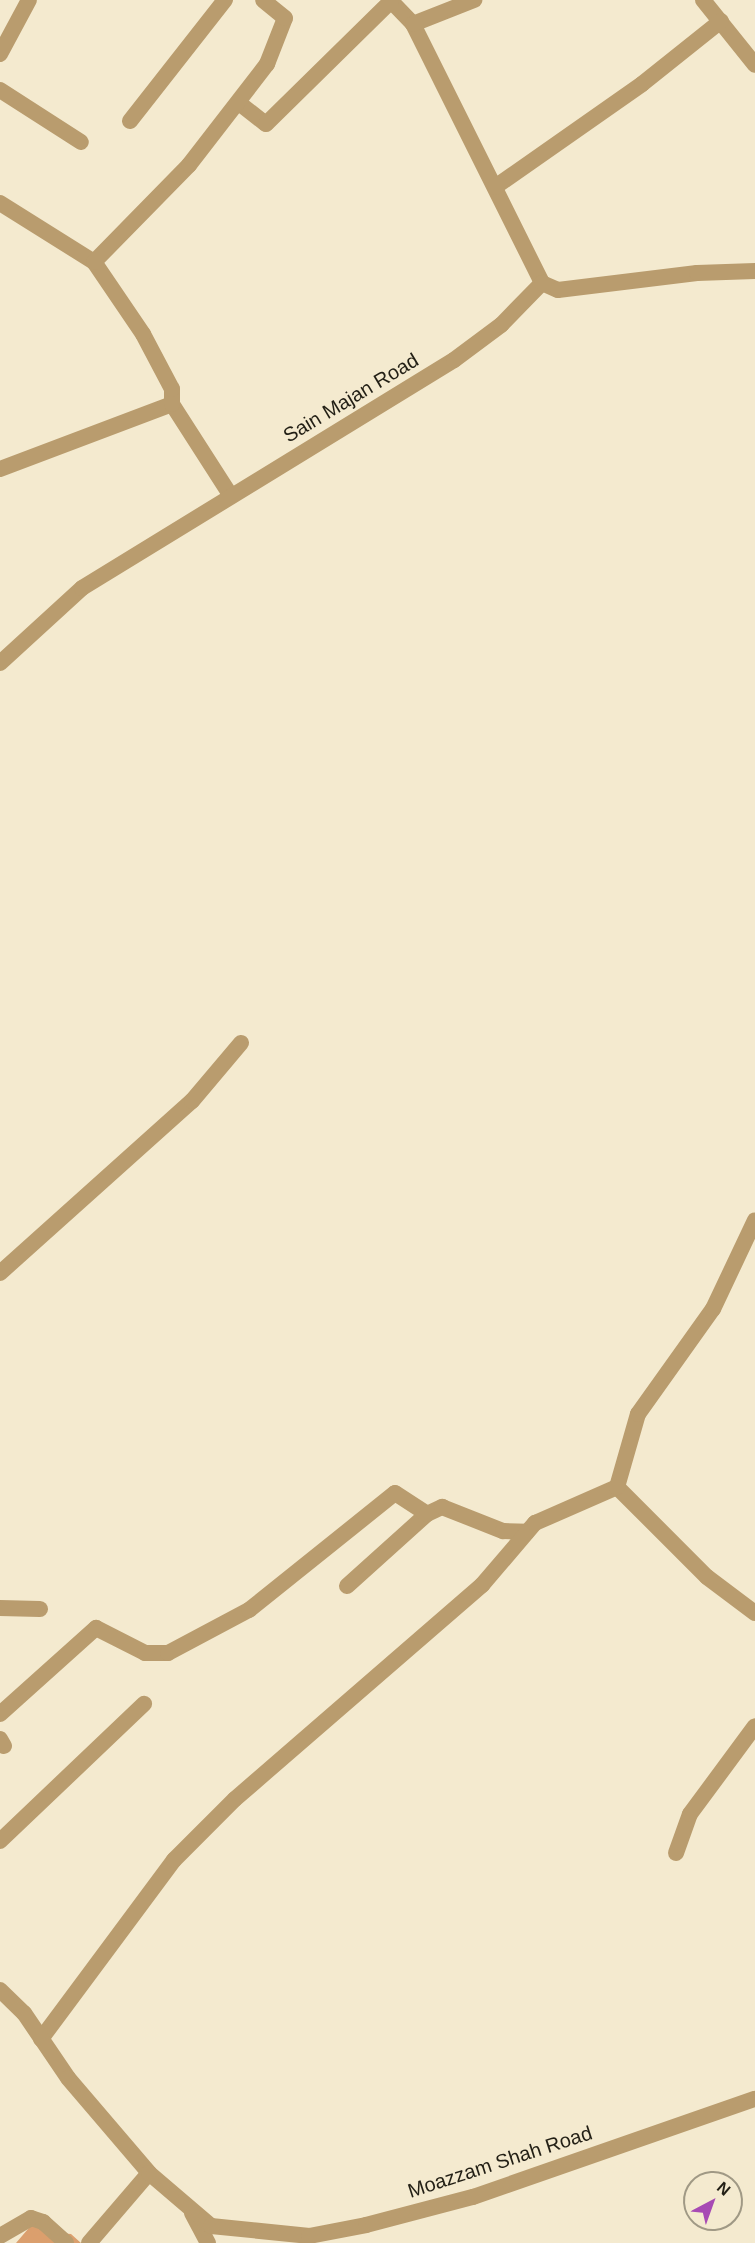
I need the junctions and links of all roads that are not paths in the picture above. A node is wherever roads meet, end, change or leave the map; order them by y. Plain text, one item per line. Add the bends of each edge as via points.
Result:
1 (28, 0) edge
2 (225, 0) edge
3 (263, 0) edge
4 (474, 0) edge
5 (703, 0) edge
6 (391, 1) edge
7 (721, 21) junction
8 (412, 24) junction
9 (0, 54) edge
10 (755, 65) edge
11 (0, 90) edge
12 (239, 103) junction
13 (130, 121) dead end
14 (81, 142) dead end
15 (495, 187) junction
16 (0, 203) edge
17 (94, 262) junction
18 (755, 271) edge
19 (542, 283) junction
20 (172, 404) junction
21 (0, 469) edge
22 (231, 496) junction
23 (0, 663) edge
24 (241, 1043) dead end
25 (755, 1220) edge
26 (0, 1273) edge
27 (617, 1486) junction
28 (427, 1514) junction
29 (527, 1532) junction
30 (347, 1587) dead end
31 (0, 1608) edge
32 (40, 1609) dead end
33 (755, 1613) edge
34 (144, 1704) dead end
35 (0, 1714) edge
36 (755, 1726) edge
37 (0, 1841) edge
38 (676, 1853) dead end
39 (0, 1990) edge
40 (41, 2039) junction
41 (755, 2099) edge
42 (149, 2173) junction
43 (192, 2213) junction
44 (0, 2236) edge
45 (66, 2243) edge
46 (89, 2243) edge
47 (208, 2243) edge

1 - 9 street
2 - 13 street
3 - 12 street via 285,18 267,64
4 - 8 street
5 - 7 street
6 - 8 street
6 - 12 street via 266,124
7 - 10 street
7 - 15 street via 642,84
8 - 15 street
11 - 14 street
12 - 17 street via 189,165
15 - 19 street
16 - 17 street
17 - 20 street via 143,334 172,389
18 - 19 street via 697,273 558,290
19 - 22 street, Sain Majan Road via 501,325 454,360
20 - 21 street
20 - 22 street
22 - 23 street, Sain Majan Road via 82,588
24 - 26 street via 192,1101
25 - 27 street via 712,1310 638,1414
27 - 29 street via 535,1523
27 - 33 street via 707,1577
28 - 29 street via 442,1507 502,1531
28 - 30 street
28 - 35 street via 395,1493 249,1610 168,1653 145,1653 96,1628
29 - 40 street via 482,1585 265,1771 174,1860
31 - 32 street
34 - 37 street
36 - 38 street via 690,1815
39 - 40 street, Moazzam Shah Road via 24,2013
40 - 42 street, Moazzam Shah Road via 68,2078
41 - 43 street, Moazzam Shah Road via 473,2197 366,2225 309,2236 211,2226
42 - 43 street, Moazzam Shah Road
42 - 46 street
43 - 47 street
44 - 45 street via 31,2218 43,2222

